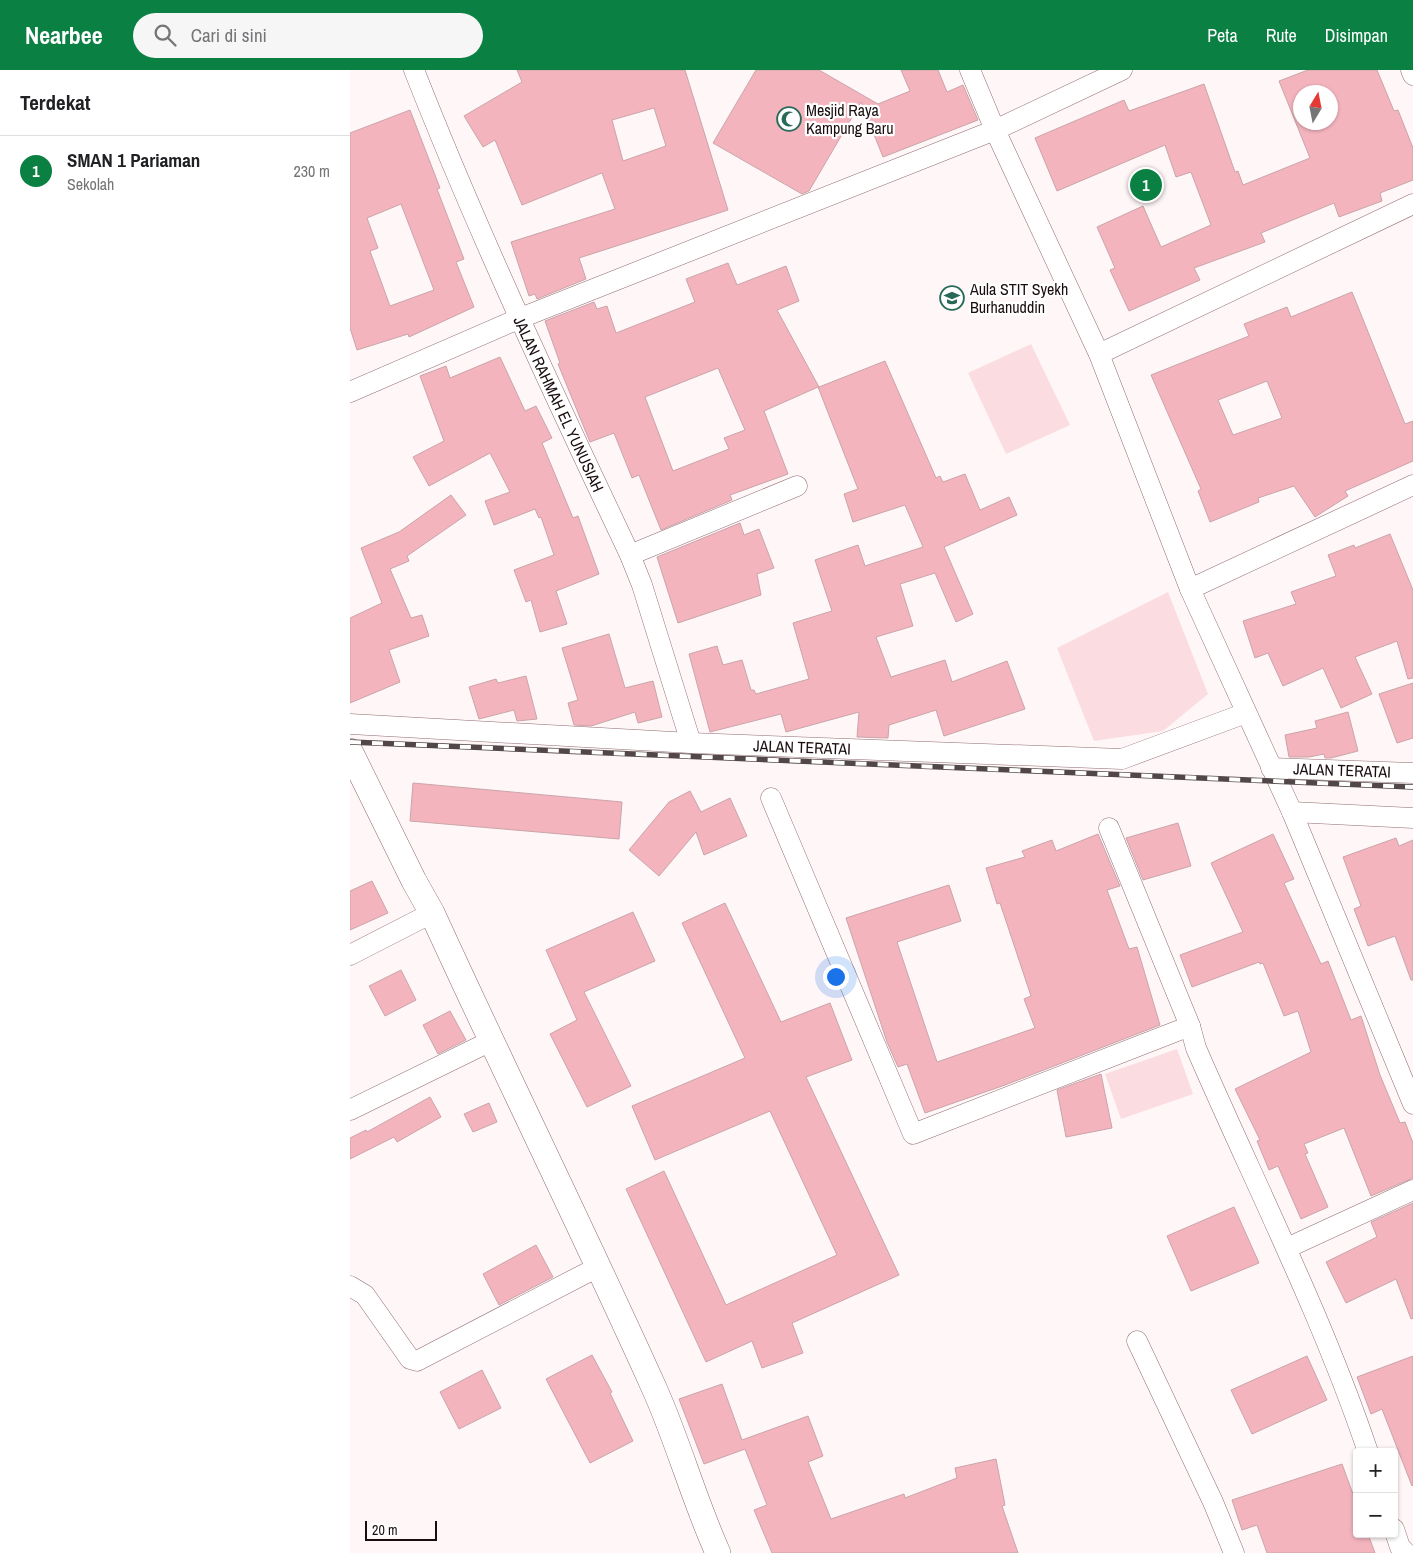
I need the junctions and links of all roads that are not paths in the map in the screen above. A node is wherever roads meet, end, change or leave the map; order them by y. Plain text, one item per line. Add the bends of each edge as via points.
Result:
1 (414, 70) edge
2 (970, 70) edge
3 (1122, 70) edge
4 (1411, 70) edge
5 (1413, 75) edge
6 (995, 130) junction
7 (1413, 204) edge
8 (518, 319) junction
9 (1099, 354) junction
10 (350, 392) edge
11 (797, 486) dead end
12 (1413, 486) edge
13 (630, 556) junction
14 (1190, 589) junction
15 (1246, 713) junction
16 (350, 724) edge
17 (690, 743) junction
18 (350, 751) edge
19 (1271, 768) junction
20 (1413, 773) edge
21 (771, 798) dead end
22 (1292, 812) junction
23 (1413, 818) edge
24 (1109, 828) dead end
25 (432, 913) junction
26 (350, 955) edge
27 (1190, 1026) junction
28 (491, 1041) junction
29 (1413, 1104) edge
30 (350, 1110) edge
31 (1413, 1190) edge
32 (1287, 1248) junction
33 (598, 1267) junction
34 (350, 1286) edge
35 (1137, 1341) dead end
36 (1366, 1448) edge
37 (1397, 1538) edge
38 (718, 1553) edge
39 (1234, 1553) edge
40 (1406, 1553) edge

1 - 8 street, JALAN RAHMAH EL YUNUSIAH
2 - 6 street
3 - 6 street
4 - 5 street
6 - 8 street
6 - 9 street
7 - 9 street
8 - 10 street
8 - 13 street, JALAN RAHMAH EL YUNUSIAH
9 - 14 street
11 - 13 street
12 - 14 street
13 - 17 street, JALAN RAHMAH EL YUNUSIAH via 642,585
14 - 15 street
15 - 17 street, JALAN TERATAI via 1122,759
15 - 19 street
16 - 17 street, JALAN TERATAI
18 - 25 street
19 - 20 street, JALAN TERATAI
19 - 22 street
21 - 27 street via 913,1134
22 - 23 street
22 - 29 street
24 - 27 street
25 - 26 street
25 - 28 street
27 - 32 street via 1196,1048 1250,1172
28 - 30 street
28 - 33 street
31 - 32 street
32 - 36 street
33 - 34 street via 417,1361 410,1359 365,1295
33 - 38 street via 656,1392
35 - 39 street
37 - 40 street

